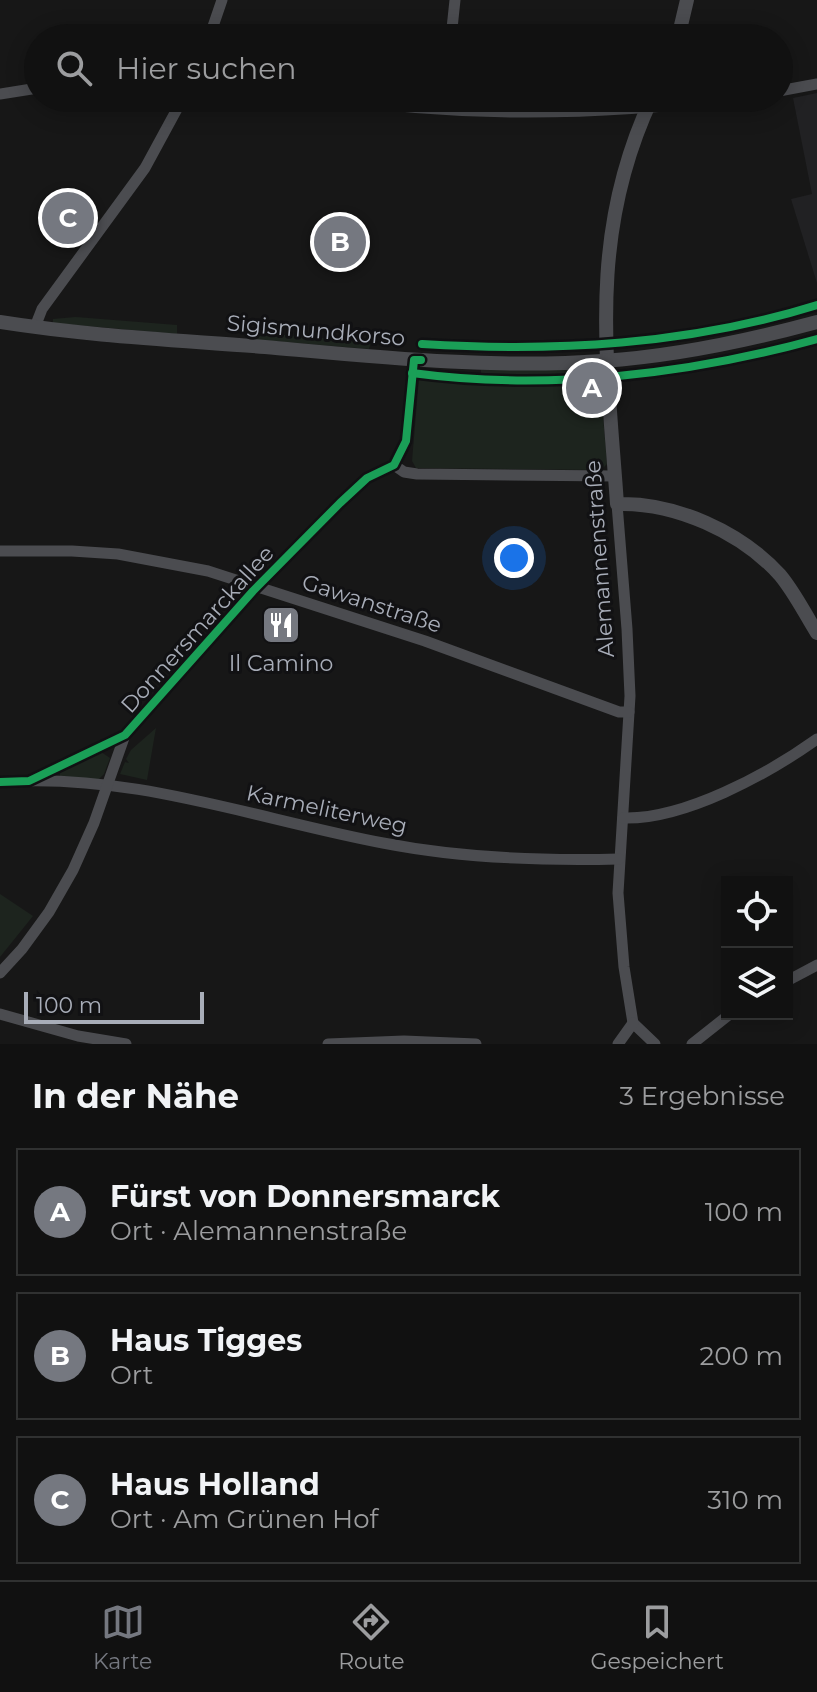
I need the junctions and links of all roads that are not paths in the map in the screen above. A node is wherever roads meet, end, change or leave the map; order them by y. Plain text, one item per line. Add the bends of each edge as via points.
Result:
1 (222, 0) edge
2 (455, 0) edge
3 (687, 0) edge
4 (214, 24) edge
5 (452, 24) edge
6 (681, 24) edge
7 (817, 84) edge
8 (793, 88) edge
9 (24, 90) edge
10 (0, 94) edge
11 (175, 112) edge
12 (646, 112) edge
13 (0, 322) edge
14 (817, 322) edge
15 (35, 327) junction
16 (414, 360) junction
17 (606, 361) junction
18 (394, 465) junction
19 (615, 476) junction
20 (617, 504) junction
21 (0, 551) edge
22 (258, 586) junction
23 (817, 633) edge
24 (629, 712) junction
25 (125, 735) junction
26 (817, 739) edge
27 (29, 781) junction
28 (0, 782) edge
29 (106, 786) junction
30 (623, 818) junction
31 (619, 859) junction
32 (817, 965) edge
33 (0, 973) edge
34 (793, 978) edge
35 (0, 1014) edge
36 (722, 1020) edge
37 (633, 1023) junction
38 (126, 1044) edge
39 (328, 1044) edge
40 (476, 1044) edge
41 (618, 1044) edge
42 (655, 1044) edge
43 (692, 1044) edge

1 - 4 street
2 - 5 street
3 - 6 street
7 - 8 street
9 - 10 street
11 - 15 street via 145,168 42,309
12 - 17 street, Alemannenstraße via 630,153 609,247
13 - 15 street, Sigismundkorso
14 - 17 street, Sigismundkorso via 725,344
15 - 16 street, Sigismundkorso
16 - 17 street, Sigismundkorso
16 - 18 street via 406,441
17 - 19 street, Alemannenstraße
18 - 19 street via 417,474
18 - 22 street, Donnersmarckallee via 367,478
19 - 20 street, Alemannenstraße
20 - 23 street via 689,517 746,546 780,576
20 - 24 street, Alemannenstraße
21 - 22 street, Gawanstraße via 118,554
22 - 24 street, Gawanstraße
22 - 25 street, Donnersmarckallee
24 - 30 street, Alemannenstraße
25 - 27 street, Karmeliterweg
25 - 29 street, Donnersmarckallee
26 - 30 street via 729,790 671,811
27 - 28 street, Karmeliterweg
27 - 29 street, Karmeliterweg
29 - 31 street, Karmeliterweg via 208,802 409,847 509,857
29 - 33 street, Donnersmarckallee via 59,897
30 - 31 street, Alemannenstraße
31 - 37 street, Alemannenstraße via 619,919
32 - 34 street
35 - 38 street
36 - 43 street
37 - 41 street
37 - 42 street
39 - 40 street

